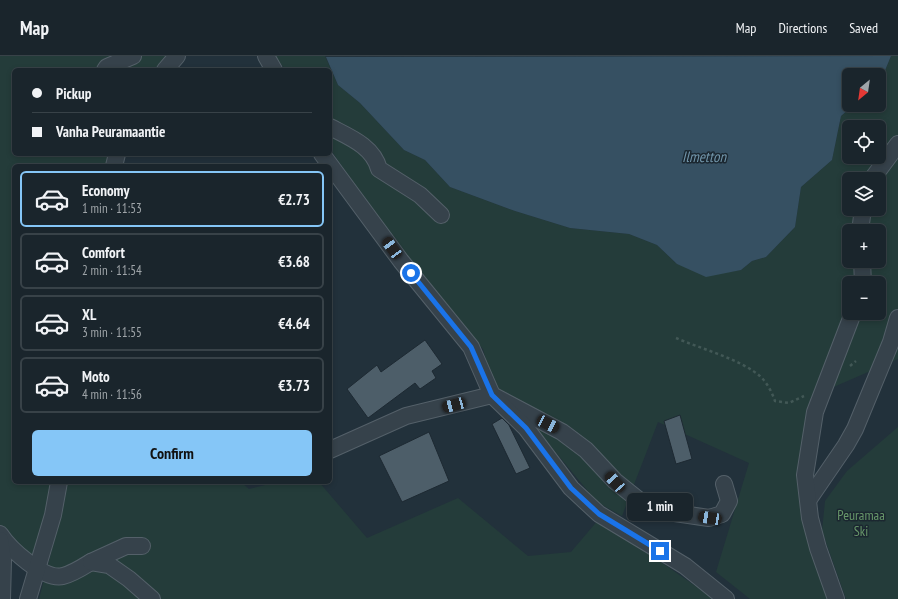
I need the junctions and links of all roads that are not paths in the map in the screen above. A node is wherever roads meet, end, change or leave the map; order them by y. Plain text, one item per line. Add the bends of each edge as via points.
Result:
1 (133, 56) edge
2 (176, 56) edge
3 (266, 56) edge
4 (107, 68) edge
5 (167, 68) edge
6 (273, 68) edge
7 (332, 128) edge
8 (898, 144) edge
9 (332, 168) edge
10 (877, 172) edge
11 (441, 215) dead end
12 (898, 318) edge
13 (849, 320) edge
14 (492, 395) junction
15 (332, 449) edge
16 (59, 484) edge
17 (724, 484) dead end
18 (809, 499) junction
19 (0, 534) edge
20 (0, 540) edge
21 (142, 546) dead end
22 (91, 562) junction
23 (37, 568) junction
24 (2, 599) edge
25 (28, 599) edge
26 (152, 599) edge
27 (726, 599) edge
28 (836, 599) edge

1 - 4 street
2 - 5 street
3 - 6 street
7 - 11 street via 369,150 379,169 420,195
8 - 10 street
9 - 14 street via 401,261 471,347
12 - 18 street via 891,342 855,429
13 - 18 street via 815,412 805,474
14 - 15 street via 406,416
14 - 17 street via 562,432 586,450 615,482 645,505 668,512 710,518 722,514 728,501
14 - 27 street via 526,428 571,488 599,514 685,566
16 - 23 street via 54,515
18 - 28 street via 810,518 818,548
19 - 23 street via 6,543
20 - 24 street via 3,560
21 - 22 street via 126,546
22 - 23 street via 62,577 50,576
22 - 26 street via 109,565
23 - 25 street

